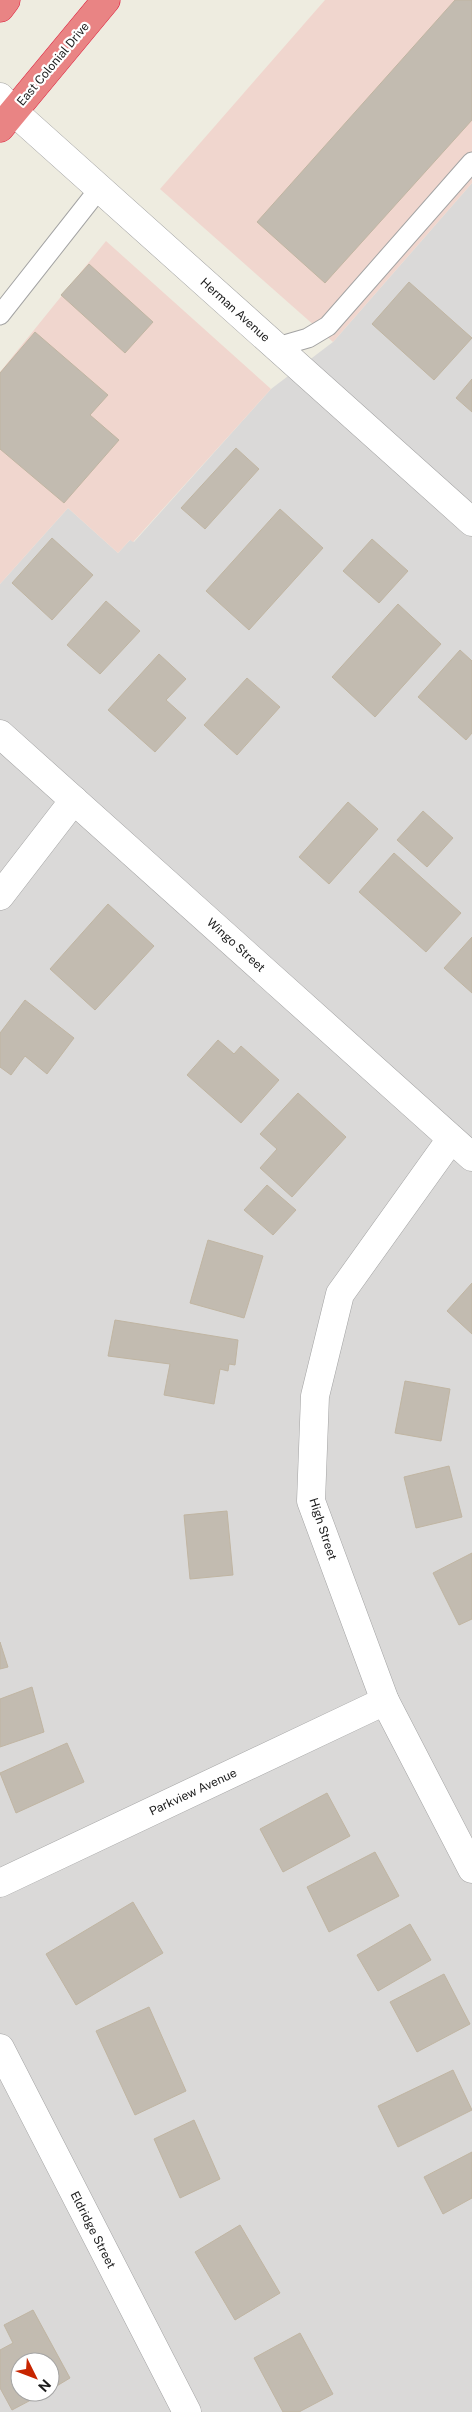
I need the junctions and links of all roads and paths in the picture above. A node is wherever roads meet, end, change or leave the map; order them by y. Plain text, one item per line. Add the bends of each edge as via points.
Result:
1 (6, 0) edge
2 (106, 0) edge
3 (0, 8) edge
4 (4, 112) edge
5 (472, 162) edge
6 (99, 189) junction
7 (0, 315) edge
8 (277, 347) junction
9 (472, 522) edge
10 (0, 734) edge
11 (74, 800) junction
12 (0, 896) edge
13 (451, 1138) junction
14 (472, 1158) edge
15 (385, 1701) junction
16 (472, 1869) edge
17 (0, 1883) edge
18 (0, 2048) edge
19 (187, 2412) edge

1 - 3 highway
2 - 4 highway, East Colonial Drive
4 - 6 street, Herman Avenue
5 - 8 lane via 328,326 308,338
6 - 7 lane
6 - 8 street, Herman Avenue
8 - 9 street, Herman Avenue
10 - 11 street, Wingo Street
11 - 12 street
11 - 13 street, Wingo Street
13 - 14 street, Wingo Street
13 - 15 street, High Street via 340,1294 315,1396 311,1501
15 - 16 street, High Street
15 - 17 street, Parkview Avenue
18 - 19 street, Eldridge Street

